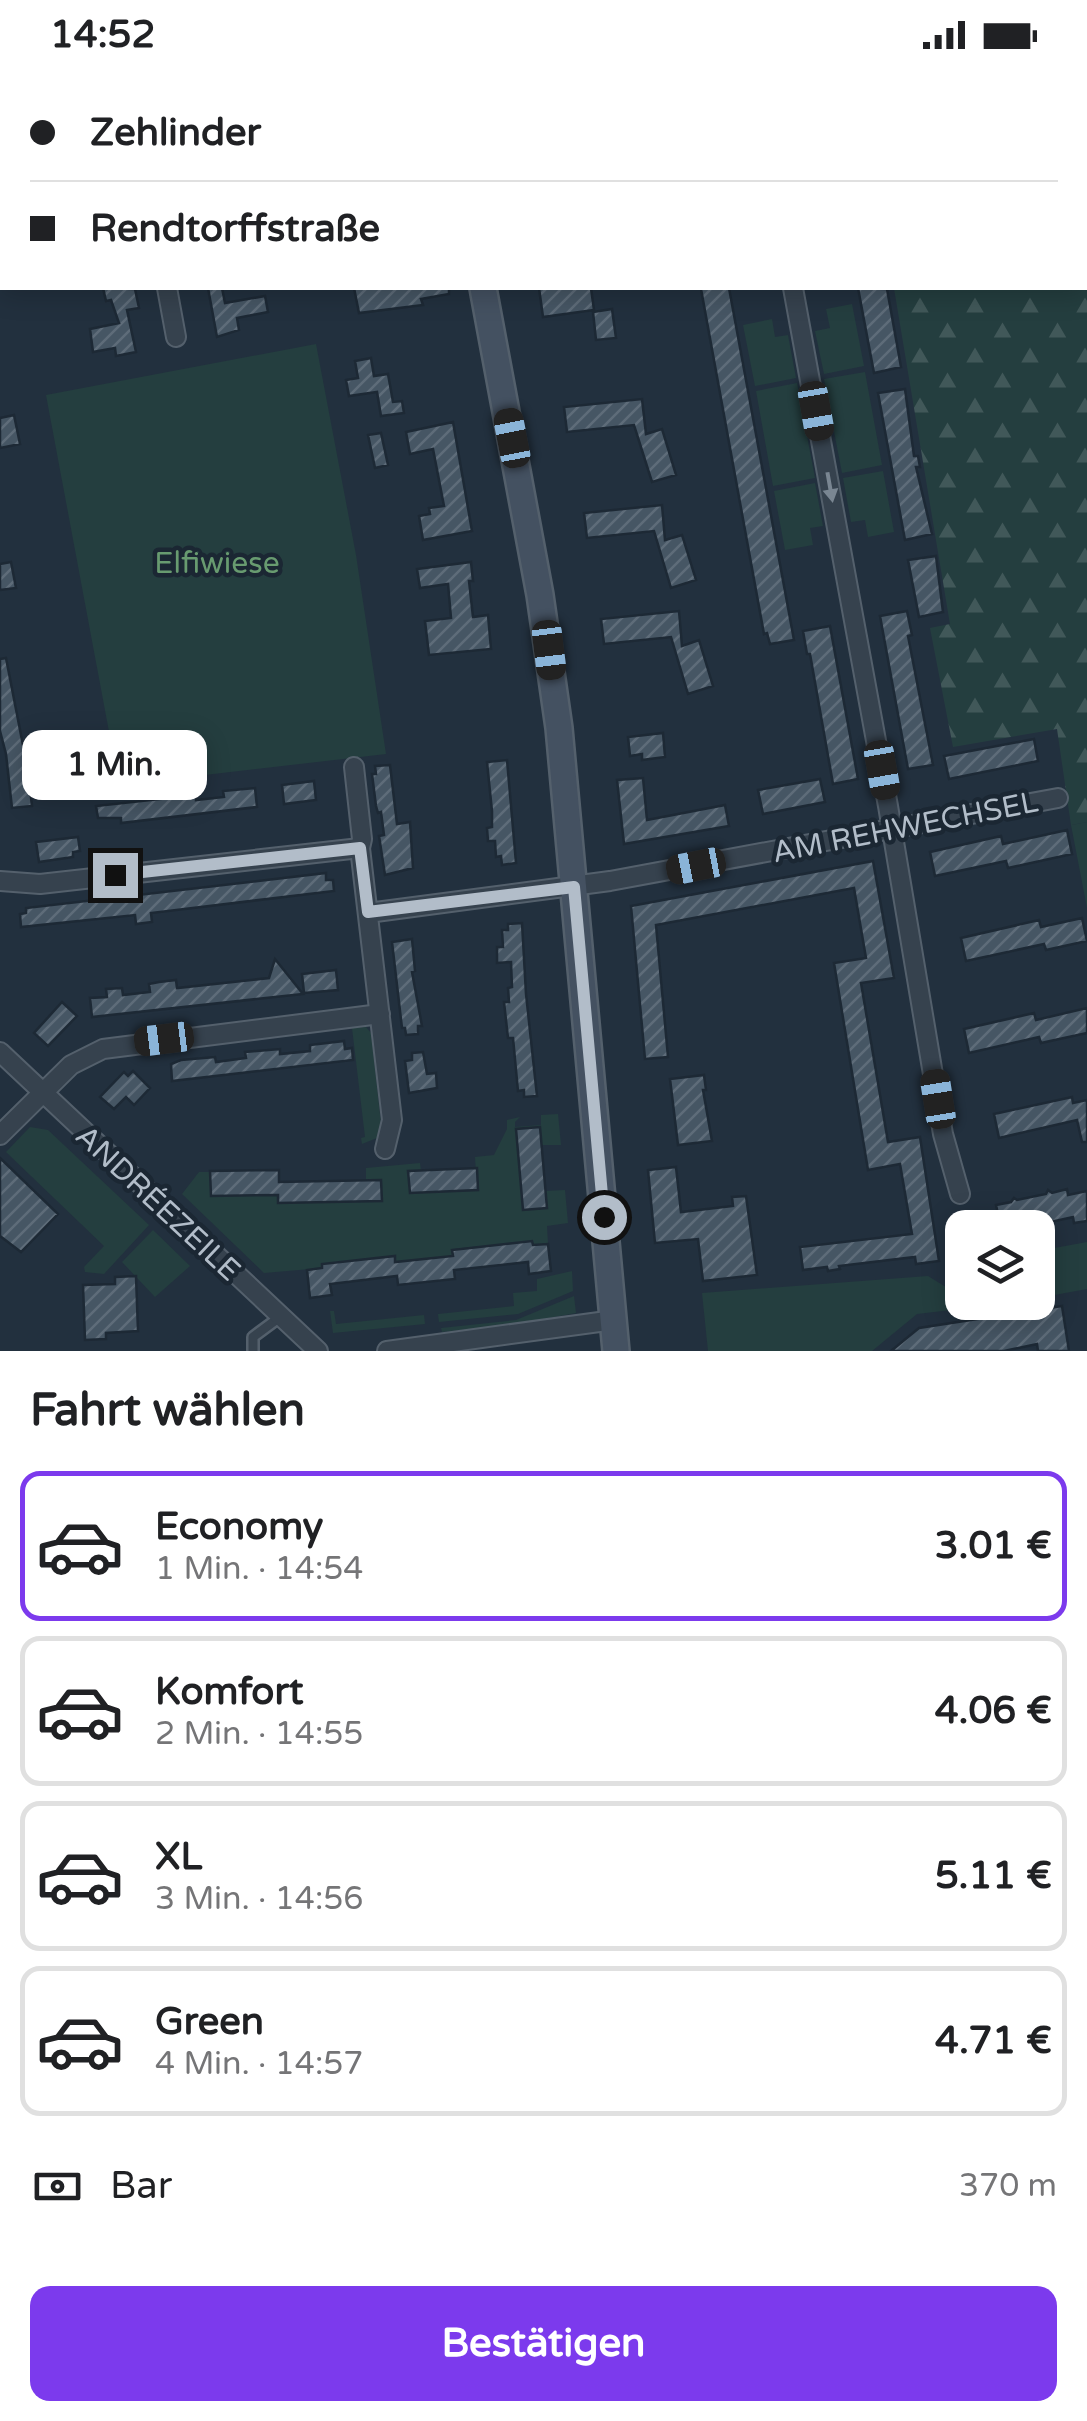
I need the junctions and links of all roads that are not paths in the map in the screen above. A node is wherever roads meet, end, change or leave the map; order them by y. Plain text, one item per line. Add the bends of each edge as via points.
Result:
1 (167, 290) edge
2 (483, 290) edge
3 (793, 290) edge
4 (176, 337) dead end
5 (354, 767) dead end
6 (1058, 798) dead end
7 (892, 829) junction
8 (360, 848) junction
9 (0, 881) edge
10 (574, 887) junction
11 (368, 912) junction
12 (380, 1014) junction
13 (0, 1052) edge
14 (43, 1094) junction
15 (0, 1135) edge
16 (385, 1149) dead end
17 (960, 1194) dead end
18 (280, 1317) junction
19 (614, 1320) junction
20 (253, 1351) edge
21 (318, 1351) edge
22 (388, 1351) edge
23 (616, 1351) edge

1 - 4 street
2 - 10 main road via 549,650
3 -> 7 street
5 - 8 street
6 - 7 street, AM REHWECHSEL
7 - 10 street, AM REHWECHSEL
7 - 17 street
8 - 9 street via 40,884
8 - 11 street
10 - 11 street, AM REHWECHSEL
10 - 19 main road
11 - 12 street
12 - 14 street via 114,1046 82,1058
12 - 16 street via 392,1120
13 - 14 street, ANDRÉEZEILE
14 - 15 street
14 - 18 street, ANDRÉEZEILE
18 - 20 lane via 252,1338
18 - 21 street, ANDRÉEZEILE
19 - 22 street
19 - 23 main road

